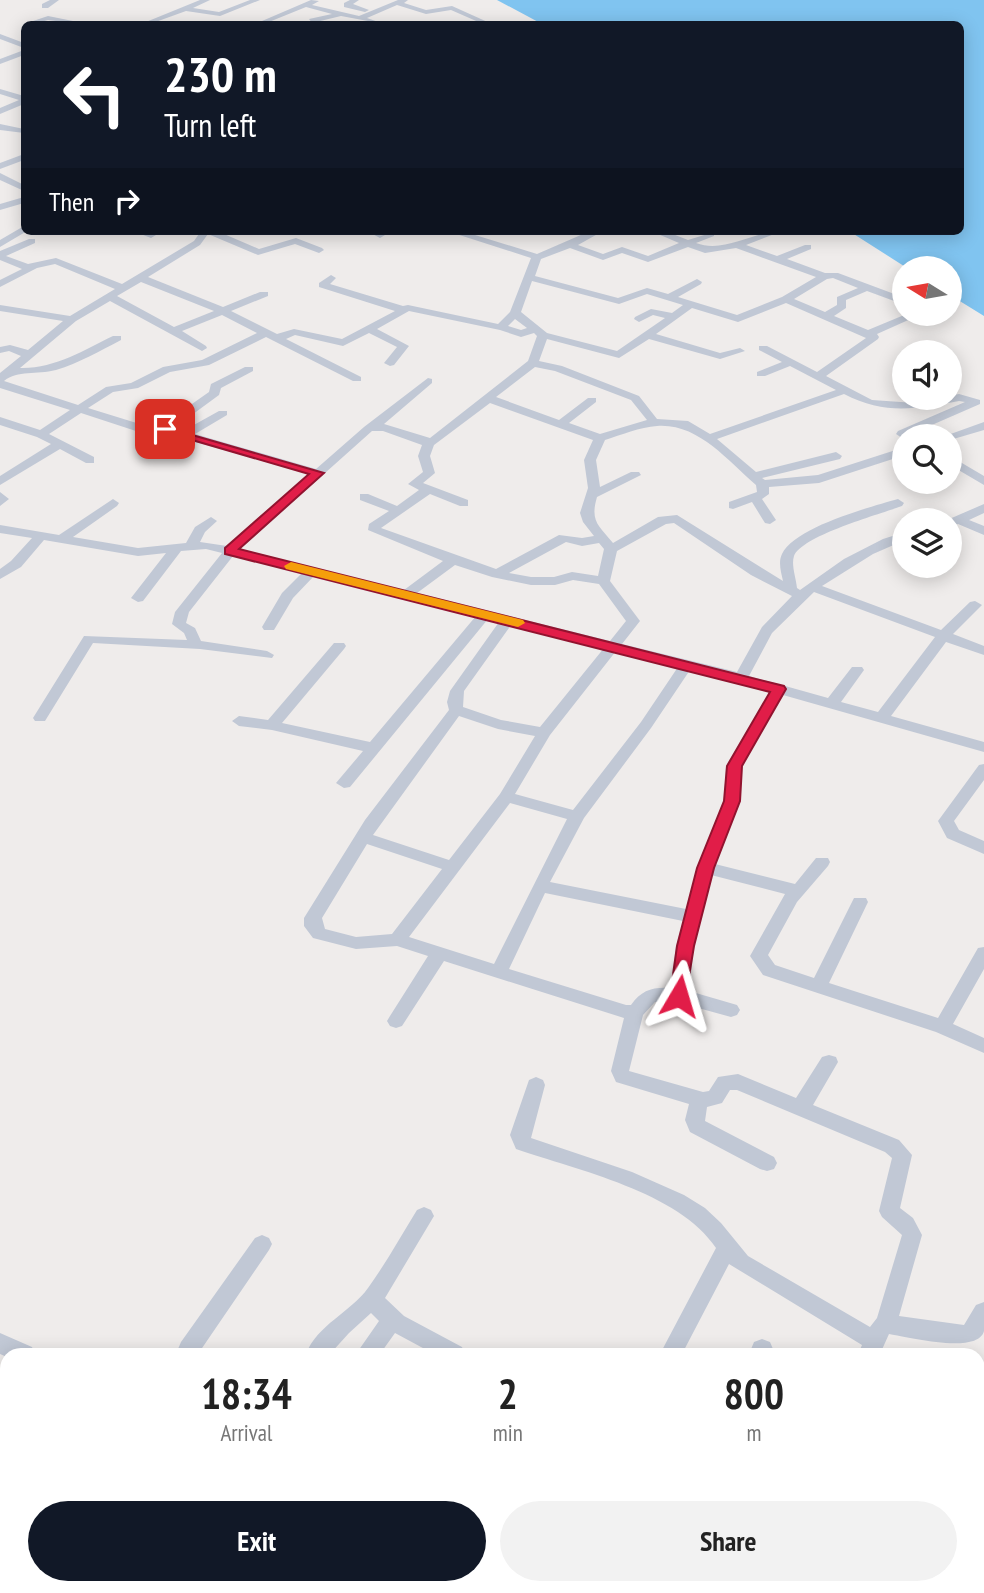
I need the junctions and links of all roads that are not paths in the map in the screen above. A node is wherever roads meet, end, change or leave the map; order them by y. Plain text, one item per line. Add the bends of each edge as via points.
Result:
1 (55, 0) edge
2 (206, 0) edge
3 (317, 0) edge
4 (355, 0) edge
5 (400, 1) edge
6 (256, 2) edge
7 (305, 5) junction
8 (45, 6) dead end
9 (273, 6) dead end
10 (188, 9) junction
11 (296, 9) junction
12 (375, 12) junction
13 (210, 13) junction
14 (341, 14) junction
15 (359, 19) junction
16 (39, 21) edge
17 (59, 21) edge
18 (154, 21) edge
19 (212, 21) edge
20 (266, 21) edge
21 (312, 21) dead end
22 (354, 21) edge
23 (368, 21) edge
24 (481, 21) edge
25 (0, 34) edge
26 (21, 44) edge
27 (21, 53) edge
28 (0, 62) edge
29 (0, 91) edge
30 (21, 98) edge
31 (21, 99) edge
32 (0, 111) edge
33 (21, 121) edge
34 (3, 128) edge
35 (21, 131) edge
36 (0, 154) edge
37 (21, 158) edge
38 (21, 159) edge
39 (0, 166) edge
40 (1, 178) edge
41 (21, 187) edge
42 (0, 189) edge
43 (21, 201) edge
44 (0, 207) edge
45 (21, 231) edge
46 (204, 235) edge
47 (218, 235) edge
48 (465, 235) edge
49 (590, 235) edge
50 (665, 235) edge
51 (708, 235) edge
52 (766, 235) edge
53 (32, 241) dead end
54 (0, 244) edge
55 (684, 244) junction
56 (570, 245) junction
57 (737, 245) junction
58 (808, 247) dead end
59 (318, 250) dead end
60 (0, 256) edge
61 (537, 257) junction
62 (779, 259) junction
63 (33, 267) junction
64 (824, 276) junction
65 (138, 277) junction
66 (331, 278) dead end
67 (531, 278) junction
68 (697, 282) dead end
69 (0, 284) edge
70 (122, 288) junction
71 (866, 288) junction
72 (245, 292) dead end
73 (264, 294) dead end
74 (108, 296) junction
75 (892, 297) edge
76 (669, 298) junction
77 (786, 299) junction
78 (690, 305) junction
79 (211, 306) junction
80 (0, 307) edge
81 (404, 310) junction
82 (222, 312) junction
83 (515, 313) junction
84 (826, 316) junction
85 (676, 317) junction
86 (639, 319) dead end
87 (72, 320) junction
88 (892, 324) edge
89 (501, 327) junction
90 (368, 330) junction
91 (173, 331) junction
92 (540, 332) junction
93 (867, 334) junction
94 (271, 335) junction
95 (651, 336) junction
96 (117, 338) dead end
97 (343, 343) junction
98 (202, 348) dead end
99 (763, 348) dead end
100 (0, 350) edge
101 (740, 351) dead end
102 (27, 354) junction
103 (318, 361) junction
104 (792, 362) junction
105 (390, 363) dead end
106 (533, 363) junction
107 (249, 369) dead end
108 (5, 374) edge
109 (761, 374) dead end
110 (820, 375) junction
111 (357, 379) dead end
112 (428, 381) dead end
113 (0, 384) edge
114 (843, 391) junction
115 (487, 398) junction
116 (592, 400) dead end
117 (980, 403) edge
118 (80, 410) junction
119 (223, 413) dead end
120 (0, 421) edge
121 (654, 422) junction
122 (561, 424) junction
123 (927, 424) edge
124 (374, 426) junction
125 (984, 426) edge
126 (165, 429) junction
127 (962, 433) edge
128 (41, 434) junction
129 (184, 435) junction
130 (600, 438) junction
131 (709, 438) junction
132 (429, 443) junction
133 (57, 445) junction
134 (892, 455) edge
135 (836, 456) dead end
136 (90, 460) dead end
137 (962, 467) edge
138 (318, 473) junction
139 (635, 475) dead end
140 (758, 480) junction
141 (0, 481) edge
142 (984, 481) edge
143 (428, 490) junction
144 (592, 495) junction
145 (0, 496) edge
146 (364, 497) dead end
147 (755, 498) junction
148 (0, 502) edge
149 (113, 503) dead end
150 (464, 503) dead end
151 (898, 503) dead end
152 (733, 505) dead end
153 (984, 508) edge
154 (399, 511) junction
155 (962, 518) edge
156 (770, 520) dead end
157 (211, 521) dead end
158 (962, 523) edge
159 (0, 529) edge
160 (984, 531) edge
161 (41, 536) junction
162 (62, 539) junction
163 (892, 542) edge
164 (607, 544) junction
165 (184, 547) junction
166 (230, 551) junction
167 (453, 560) junction
168 (310, 571) junction
169 (497, 574) junction
170 (0, 575) edge
171 (603, 582) junction
172 (802, 591) junction
173 (405, 595) junction
174 (138, 598) dead end
175 (975, 605) dead end
176 (485, 614) junction
177 (508, 620) junction
178 (269, 627) dead end
179 (942, 637) junction
180 (198, 645) junction
181 (339, 646) dead end
182 (612, 646) junction
183 (984, 651) edge
184 (267, 655) dead end
185 (686, 665) junction
186 (857, 670) dead end
187 (741, 678) junction
188 (779, 689) junction
189 (831, 704) junction
190 (456, 710) junction
191 (40, 718) dead end
192 (881, 718) junction
193 (239, 721) dead end
194 (272, 725) junction
195 (544, 733) junction
196 (984, 747) edge
197 (373, 748) junction
198 (984, 769) edge
199 (344, 783) dead end
200 (506, 797) junction
201 (577, 817) junction
202 (365, 838) junction
203 (984, 848) edge
204 (822, 862) dead end
205 (453, 867) junction
206 (705, 868) junction
207 (540, 886) junction
208 (794, 897) junction
209 (860, 902) dead end
210 (693, 916) junction
211 (397, 940) junction
212 (984, 953) edge
213 (439, 954) junction
214 (499, 972) junction
215 (819, 985) junction
216 (679, 996) junction
217 (731, 1010) dead end
218 (635, 1012) junction
219 (396, 1021) dead end
220 (942, 1027) junction
221 (984, 1046) edge
222 (829, 1062) dead end
223 (536, 1084) dead end
224 (699, 1099) junction
225 (801, 1107) junction
226 (767, 1163) dead end
227 (424, 1216) dead end
228 (262, 1244) dead end
229 (726, 1249) junction
230 (374, 1297) junction
231 (984, 1312) edge
232 (392, 1320) junction
233 (877, 1340) edge
234 (194, 1348) edge
235 (322, 1348) edge
236 (371, 1348) edge
237 (443, 1348) edge
238 (674, 1348) edge

1 - 8 street
2 - 10 street
3 - 7 street
4 - 12 street via 347,5
5 - 12 street
5 - 24 street via 426,12 452,8
6 - 13 street
7 - 11 street
7 - 14 street
9 - 11 street
10 - 13 street
10 - 18 street
11 - 20 street
12 - 15 street
13 - 19 street via 201,19
14 - 15 street
14 - 21 street
15 - 22 street
15 - 23 street
16 - 17 street
25 - 26 street
27 - 28 street
29 - 30 street
31 - 32 street
33 - 34 street
34 - 35 street
36 - 37 street
38 - 39 street
40 - 41 street
41 - 42 street
43 - 44 street
45 - 54 street
46 - 65 street
47 - 59 street via 258,252 296,241
48 - 61 street
49 - 56 street
50 - 55 street
51 - 55 street
52 - 57 street
53 - 60 street
55 - 56 street via 648,259 622,250 603,257
55 - 57 street via 705,250
56 - 61 street
57 - 62 street
58 - 62 street
60 - 63 street
61 - 67 street
62 - 64 street
63 - 69 street
63 - 70 street via 56,261
64 - 71 street via 834,275
64 - 77 street
65 - 70 street
65 - 79 street
66 - 81 street via 323,285
67 - 76 street via 619,301 644,290
67 - 83 street
68 - 76 street
70 - 74 street
71 - 75 street
71 - 84 street via 841,299 842,306
72 - 79 street
73 - 82 street
74 - 87 street
74 - 91 street
76 - 78 street
77 - 78 street via 738,319
77 - 84 street
78 - 85 street
79 - 82 street
80 - 87 street
81 - 89 street via 415,307
81 - 90 street
82 - 91 street
82 - 94 street
83 - 89 street
83 - 92 street
84 - 93 street
85 - 86 street via 651,312
85 - 95 street
87 - 102 street
88 - 93 street
89 - 92 street via 521,334
90 - 97 street
90 - 105 street via 404,346
91 - 98 street
92 - 95 street via 619,355
92 - 106 street
93 - 110 street via 874,338
94 - 97 street via 294,332
94 - 103 street
94 - 118 street via 205,363 167,369 134,386 110,389
95 - 101 street via 720,356
96 - 108 street via 48,370
97 - 103 street via 342,349
99 - 104 street
100 - 102 street
102 - 108 street
103 - 111 street
104 - 109 street
104 - 110 street
106 - 115 street
106 - 121 street via 635,398
107 - 126 street via 215,386 215,393
110 - 114 street
112 - 124 street
113 - 118 street
114 - 117 street via 882,405 915,406 959,397
114 - 131 street
115 - 122 street
115 - 132 street
116 - 122 street
117 - 123 street
118 - 126 street via 142,429
118 - 128 street
119 - 129 street
120 - 128 street
121 - 130 street
121 - 131 street via 684,424
122 - 130 street
124 - 132 street
124 - 138 street
125 - 127 street
126 - 129 street
128 - 133 street
129 - 138 street
130 - 144 street via 590,460
131 - 140 street
132 - 143 street via 424,456 429,474 414,482
133 - 136 street
133 - 141 street
134 - 140 street via 819,479
135 - 140 street
137 - 142 street
138 - 166 street
139 - 144 street
140 - 147 street via 763,494
143 - 150 street
143 - 154 street
144 - 164 street via 586,513
145 - 148 street
146 - 154 street
147 - 152 street
147 - 156 street
149 - 162 street
151 - 172 street via 865,517 842,520 793,548 787,558
153 - 155 street
154 - 167 street via 374,530
157 - 165 street
158 - 160 street
159 - 161 street
161 - 162 street
161 - 170 street
162 - 165 street via 138,552
163 - 172 street
164 - 169 street via 564,538
164 - 171 street
164 - 172 street via 663,520 677,519 757,572
165 - 166 street via 206,545
165 - 174 street
166 - 168 street
166 - 180 street via 178,620
167 - 169 street
167 - 173 street
168 - 173 street
168 - 178 street via 287,596
169 - 171 street via 539,583 561,583 572,576
171 - 182 street via 633,621
172 - 179 street
172 - 187 street via 767,630
173 - 176 street
175 - 179 street
176 - 177 street
176 - 197 street
177 - 182 street
177 - 190 street via 457,691
179 - 183 street
179 - 192 street
180 - 184 street
180 - 191 street via 89,639
181 - 194 street
182 - 185 street
182 - 195 street
185 - 187 street
185 - 201 street
186 - 189 street
187 - 188 street
188 - 189 street
188 - 206 street via 734,766 732,801
189 - 192 street
190 - 195 street
190 - 202 street
192 - 196 street
193 - 194 street
194 - 197 street
195 - 200 street
197 - 199 street
198 - 203 street via 946,821 953,834
200 - 201 street
200 - 205 street
201 - 207 street
202 - 205 street
202 - 211 street via 313,919 313,926 319,934 356,943
204 - 208 street
205 - 211 street
206 - 208 street via 789,888
206 - 210 street
207 - 210 street
207 - 214 street
208 - 215 street via 759,960 769,970
209 - 215 street
210 - 216 street
211 - 213 street
212 - 220 street
213 - 214 street
213 - 219 street
214 - 218 street
215 - 220 street
216 - 217 street
216 - 218 street via 650,996
218 - 224 street via 620,1073
220 - 221 street
222 - 225 street
223 - 229 street via 520,1135 523,1143 676,1202 714,1229
224 - 225 street via 715,1098 730,1081
224 - 226 street via 697,1126
225 - 233 street via 892,1146 902,1155 889,1211 912,1234
227 - 230 street
228 - 234 street
229 - 233 street
229 - 238 street
230 - 232 street via 376,1306
230 - 235 street
231 - 233 street via 965,1335 900,1324
232 - 236 street
232 - 237 street

